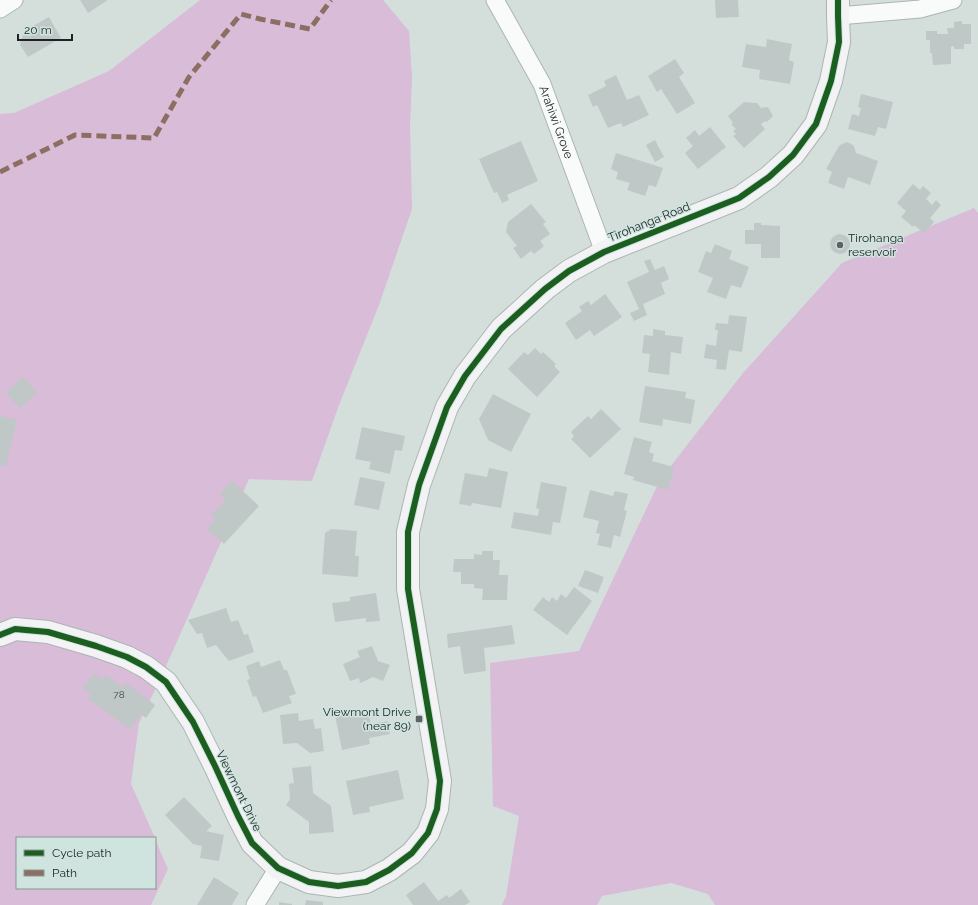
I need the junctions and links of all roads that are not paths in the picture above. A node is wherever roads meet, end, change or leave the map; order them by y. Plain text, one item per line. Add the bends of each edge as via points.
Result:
1 (14, 0) edge
2 (495, 0) edge
3 (953, 0) edge
4 (838, 8) edge
5 (0, 9) edge
6 (604, 252) junction
7 (430, 455) joint
8 (0, 635) edge
9 (278, 868) junction
10 (255, 905) edge

1 - 5 street
2 - 6 street, Arahiwi Grove via 542,84
3 - 4 street via 920,9
4 - 6 street, Tirohanga Road via 839,42 831,81 816,124 793,155 769,177 739,198
6 - 7 street, Tirohanga Road via 569,271 501,329 454,394
7 - 9 street, Viewmont Drive via 419,485 408,532 408,589 440,781 437,809 428,833 412,854 366,882 338,886 309,882
8 - 9 street, Viewmont Drive via 15,629 48,632 126,657 146,667 166,682 193,722 252,843
9 - 10 street

